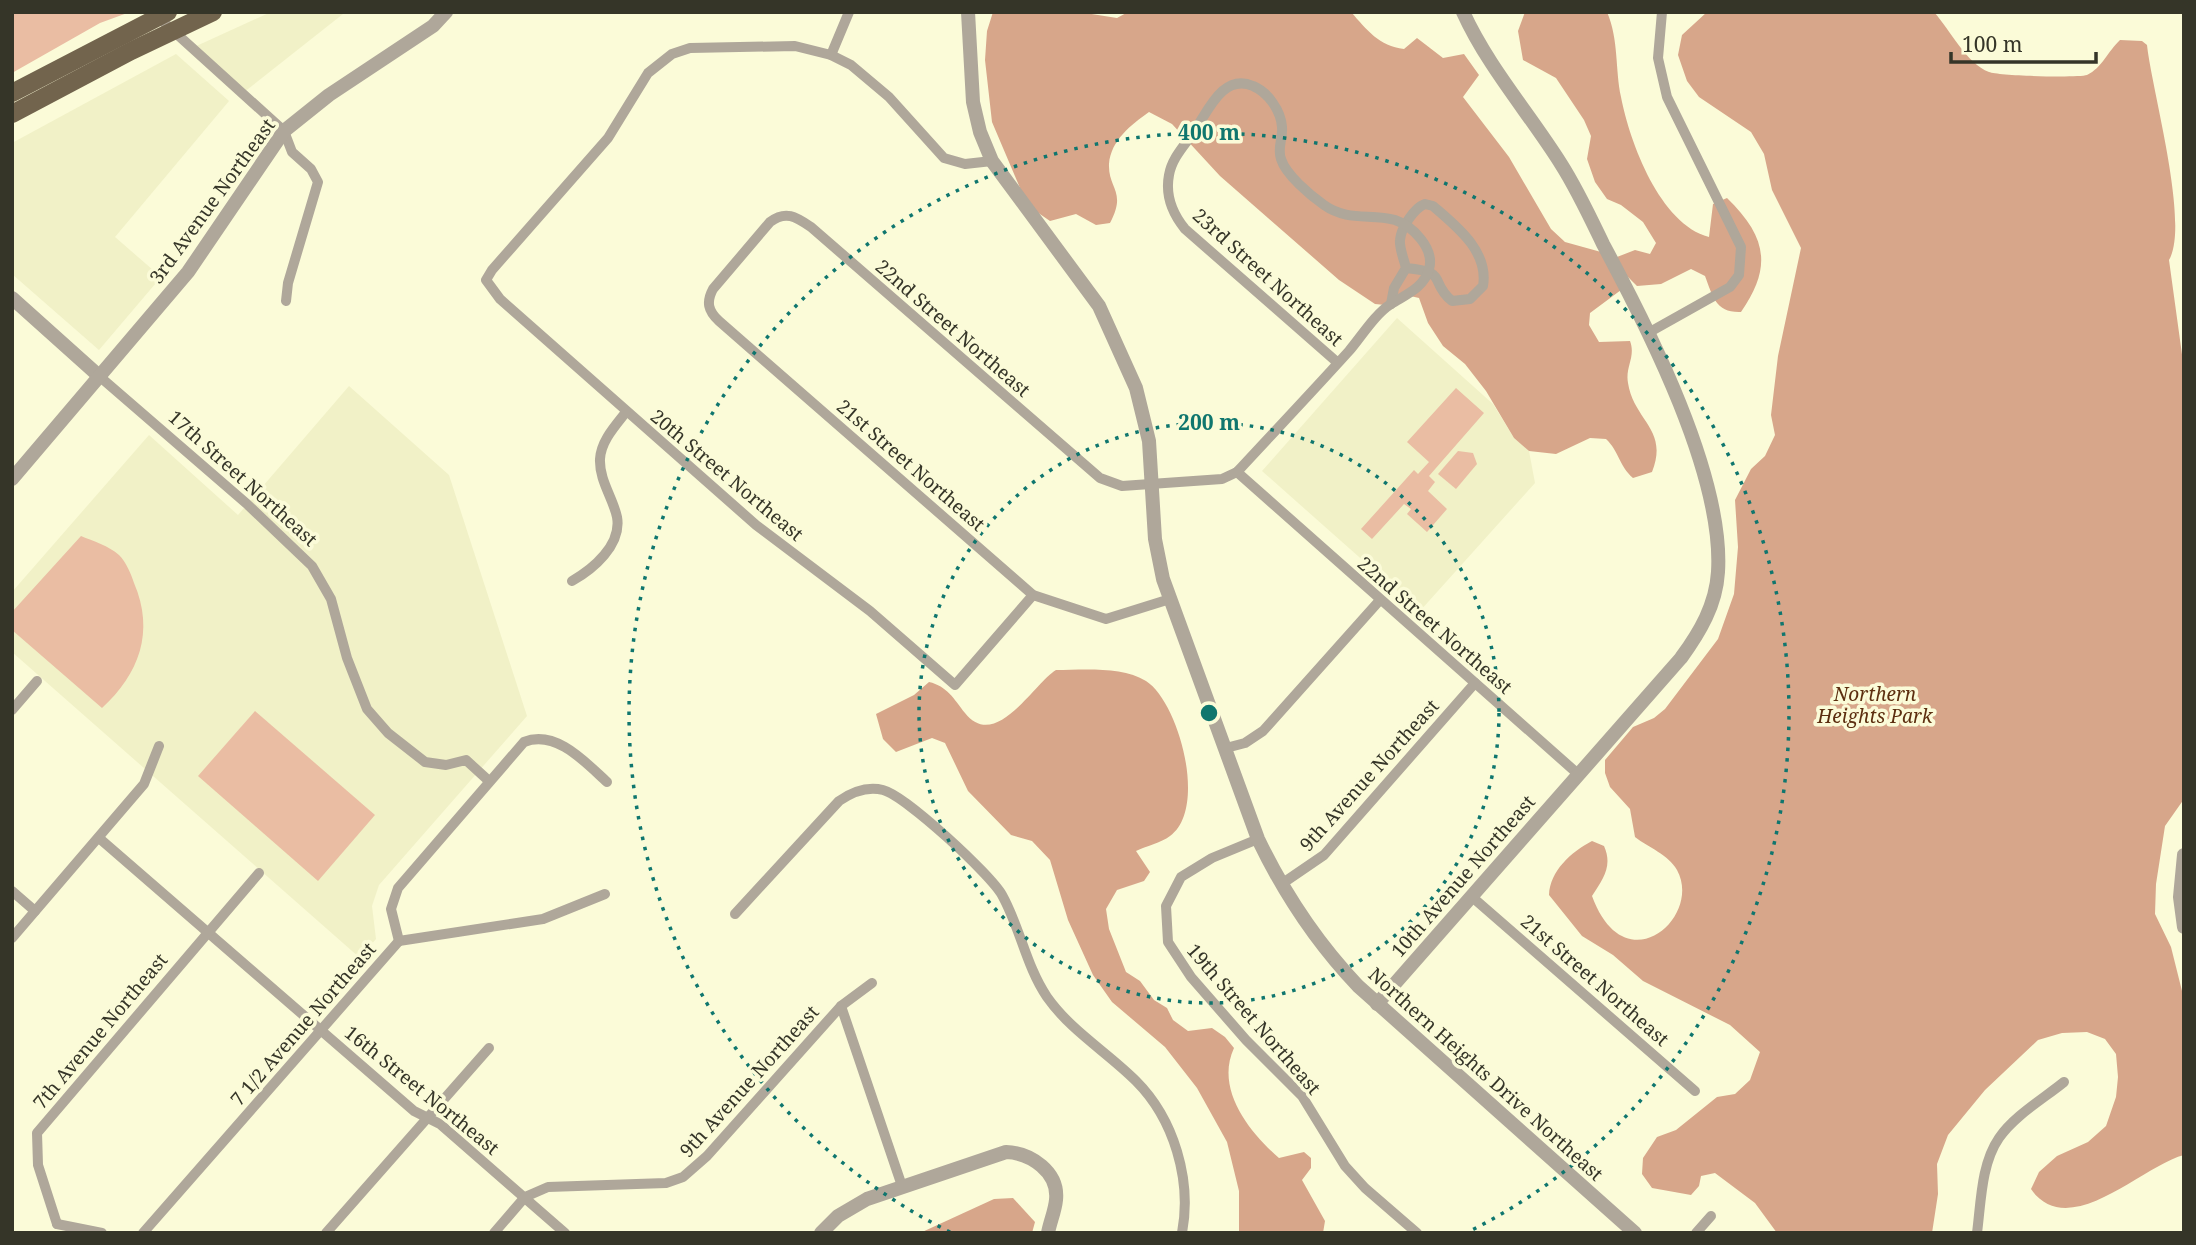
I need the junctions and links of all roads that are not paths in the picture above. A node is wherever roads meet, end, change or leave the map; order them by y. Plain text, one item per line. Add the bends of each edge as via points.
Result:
1 (213, 12) edge
2 (446, 12) edge
3 (849, 12) edge
4 (968, 12) edge
5 (1463, 12) edge
6 (1662, 12) edge
7 (166, 20) edge
8 (831, 55) junction
9 (12, 93) edge
10 (12, 114) edge
11 (284, 131) junction
12 (992, 161) junction
13 (1406, 226) junction
14 (741, 255) joint
15 (1406, 268) junction
16 (1429, 270) junction
17 (12, 298) edge
18 (286, 301) dead end
19 (1391, 304) junction
20 (1648, 333) junction
21 (1338, 363) junction
22 (99, 376) junction
23 (626, 412) junction
24 (1237, 472) junction
25 (12, 479) edge
26 (1153, 485) junction
27 (572, 581) dead end
28 (1033, 595) junction
29 (1170, 599) junction
30 (1380, 600) junction
31 (37, 681) dead end
32 (1475, 683) junction
33 (12, 710) edge
34 (159, 746) dead end
35 (1226, 748) junction
36 (1578, 774) junction
37 (489, 781) junction
38 (607, 782) dead end
39 (99, 838) junction
40 (1258, 839) junction
41 (2184, 855) edge
42 (259, 873) dead end
43 (1283, 883) junction
44 (12, 891) edge
45 (605, 894) dead end
46 (1471, 896) junction
47 (35, 911) junction
48 (735, 914) dead end
49 (2184, 927) edge
50 (208, 931) junction
51 (12, 938) edge
52 (399, 941) junction
53 (872, 983) dead end
54 (1377, 1004) junction
55 (841, 1006) junction
56 (320, 1030) junction
57 (489, 1048) dead end
58 (2064, 1082) dead end
59 (1695, 1091) dead end
60 (428, 1117) junction
61 (902, 1186) junction
62 (525, 1197) junction
63 (1710, 1216) dead end
64 (54, 1228) edge
65 (102, 1233) edge
66 (143, 1233) edge
67 (326, 1233) edge
68 (494, 1233) edge
69 (565, 1233) edge
70 (821, 1233) edge
71 (1048, 1233) edge
72 (1182, 1233) edge
73 (1417, 1233) edge
74 (1635, 1233) edge
75 (1696, 1233) edge
76 (1977, 1233) edge

1 - 7 main road
2 - 11 street, 3rd Avenue Northeast via 433,26 329,94
3 - 8 street
4 - 12 street, Northern Heights Drive Northeast via 973,102
5 - 20 street, 10th Avenue Northeast via 1496,70 1563,166
6 - 20 street via 1658,58 1664,86 1735,233 1742,260 1730,287
7 - 9 main road
7 - 10 main road
7 - 11 street
8 - 12 street via 869,78 944,158 965,164
8 - 23 street, 20th Street Northeast via 795,46 723,45 690,48 666,58 640,83 608,138 492,270 486,281 500,299
11 - 18 street via 292,152 316,176 318,188
11 - 22 street, 3rd Avenue Northeast via 204,250
12 - 26 street, Northern Heights Drive Northeast via 1085,286 1111,330 1144,414
13 - 15 street via 1400,241
13 - 16 street via 1425,246
13 - 16 street via 1418,207 1433,206 1479,257 1483,286 1470,299 1452,301
13 - 21 street, 23rd Street Northeast via 1397,220 1344,214 1324,205 1283,166 1280,115 1254,86 1234,85 1223,90 1169,174 1170,203 1176,217
14 - 26 street, 22nd Street Northeast via 779,216 798,218 1085,467 1110,483
14 - 28 street, 21st Street Northeast via 708,298 712,315
15 - 16 street
15 - 19 street
16 - 19 street via 1405,298
17 - 22 street, 17th Street Northeast
19 - 21 street
20 - 36 street, 10th Avenue Northeast via 1702,473 1716,534 1716,590 1704,623 1681,658
21 - 24 street
22 - 25 street, 3rd Avenue Northeast
22 - 37 street, 17th Street Northeast via 312,566 331,599 346,658 363,699 388,733 425,762 446,765 466,760
23 - 27 street via 610,432 600,461 617,518 614,541 590,571
23 - 28 street, 20th Street Northeast via 756,525 870,611 955,685
24 - 26 street via 1223,478
24 - 30 street, 22nd Street Northeast
26 - 29 street, Northern Heights Drive Northeast via 1157,555
28 - 29 street, 21st Street Northeast via 1106,619
29 - 35 street, Northern Heights Drive Northeast
30 - 32 street, 22nd Street Northeast
30 - 35 street via 1263,731
31 - 33 street
32 - 36 street, 22nd Street Northeast
32 - 43 street, 9th Avenue Northeast via 1324,855
34 - 39 street via 149,777
35 - 40 street, Northern Heights Drive Northeast
36 - 46 street, 10th Avenue Northeast
37 - 38 street, 7 1/2 Avenue Northeast via 524,742 540,739 571,751
37 - 52 street, 7 1/2 Avenue Northeast via 394,894 391,919
39 - 47 street
39 - 50 street, 16th Street Northeast
40 - 43 street, Northern Heights Drive Northeast
40 - 73 street, 19th Street Northeast via 1181,877 1166,906 1168,942 1200,988 1302,1096 1345,1166
41 - 49 street via 2180,897
42 - 50 street, 7th Avenue Northeast
43 - 54 street, Northern Heights Drive Northeast via 1331,955
44 - 47 street
45 - 52 street via 543,919
46 - 54 street, 10th Avenue Northeast
46 - 59 street, 21st Street Northeast
47 - 51 street
48 - 72 street via 850,793 876,789 900,798 995,885 1047,997 1076,1031 1137,1082 1158,1110 1182,1174
50 - 56 street, 16th Street Northeast
50 - 64 street, 7th Avenue Northeast via 37,1133 38,1166
52 - 56 street, 7 1/2 Avenue Northeast
53 - 55 street, 9th Avenue Northeast
54 - 74 street, Northern Heights Drive Northeast
55 - 61 street
55 - 62 street, 9th Avenue Northeast via 683,1177 666,1183 548,1187
56 - 60 street, 16th Street Northeast via 414,1111
56 - 66 street, 7 1/2 Avenue Northeast
57 - 60 street
58 - 76 street via 1997,1141 1987,1167
60 - 62 street, 16th Street Northeast
60 - 67 street
61 - 70 street via 852,1205
61 - 71 street via 996,1154 1025,1155 1046,1170 1054,1184 1056,1202
62 - 68 street
62 - 69 street, 16th Street Northeast
63 - 75 street
64 - 65 street

